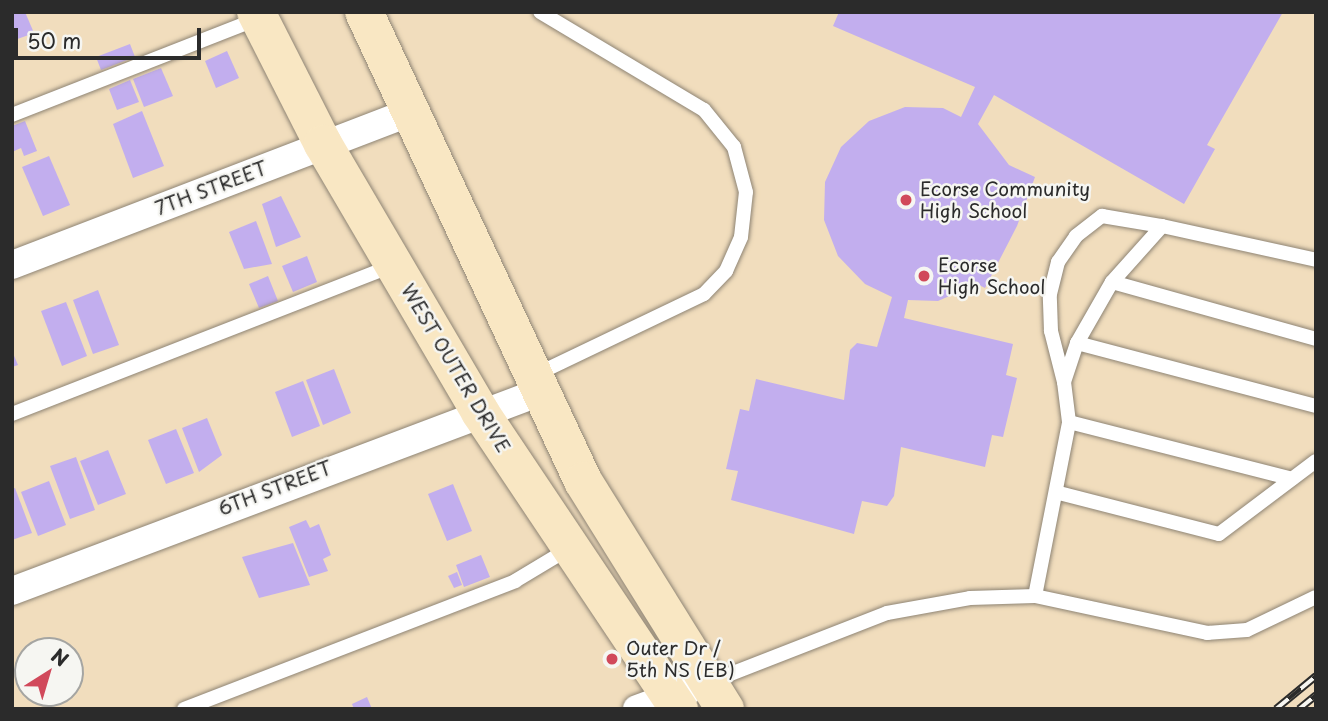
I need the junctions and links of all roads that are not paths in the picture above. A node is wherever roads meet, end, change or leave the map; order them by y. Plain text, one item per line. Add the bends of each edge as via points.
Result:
1 (364, 12) edge
2 (540, 12) edge
3 (257, 15) edge
4 (410, 112) junction
5 (12, 115) edge
6 (323, 144) junction
7 (1162, 226) junction
8 (1316, 260) edge
9 (12, 265) edge
10 (394, 265) junction
11 (1112, 282) junction
12 (1316, 340) edge
13 (1077, 343) junction
14 (1064, 382) junction
15 (537, 384) junction
16 (1316, 407) edge
17 (480, 412) junction
18 (12, 414) edge
19 (1069, 422) junction
20 (1316, 461) edge
21 (1292, 480) junction
22 (1059, 493) junction
23 (570, 548) junction
24 (12, 590) edge
25 (1035, 596) junction
26 (1316, 597) edge
27 (717, 696) edge
28 (662, 705) edge
29 (184, 709) edge

1 - 4 main road
2 - 15 lane via 704,110 734,148 746,192 741,236 726,271 704,294
3 - 5 lane
3 - 6 main road, WEST OUTER DRIVE
4 - 6 street, 7TH STREET
4 - 15 main road
6 - 9 street, 7TH STREET
6 - 10 main road, WEST OUTER DRIVE
7 - 8 lane
7 - 11 lane
7 - 14 lane via 1102,216 1076,236 1058,262 1050,295 1051,331
10 - 17 main road, WEST OUTER DRIVE
10 - 18 lane
11 - 12 lane
11 - 13 lane
13 - 14 lane
13 - 16 lane
14 - 19 lane
15 - 17 street, 6TH STREET
15 - 27 main road via 633,568
17 - 23 main road, WEST OUTER DRIVE
17 - 24 street, 6TH STREET
19 - 21 lane
19 - 22 lane
20 - 21 lane
21 - 22 lane via 1219,534
22 - 25 lane
23 - 28 main road, WEST OUTER DRIVE
23 - 29 lane via 514,581
25 - 26 lane via 1207,633 1247,630
25 - 27 lane via 887,613
27 - 28 street

